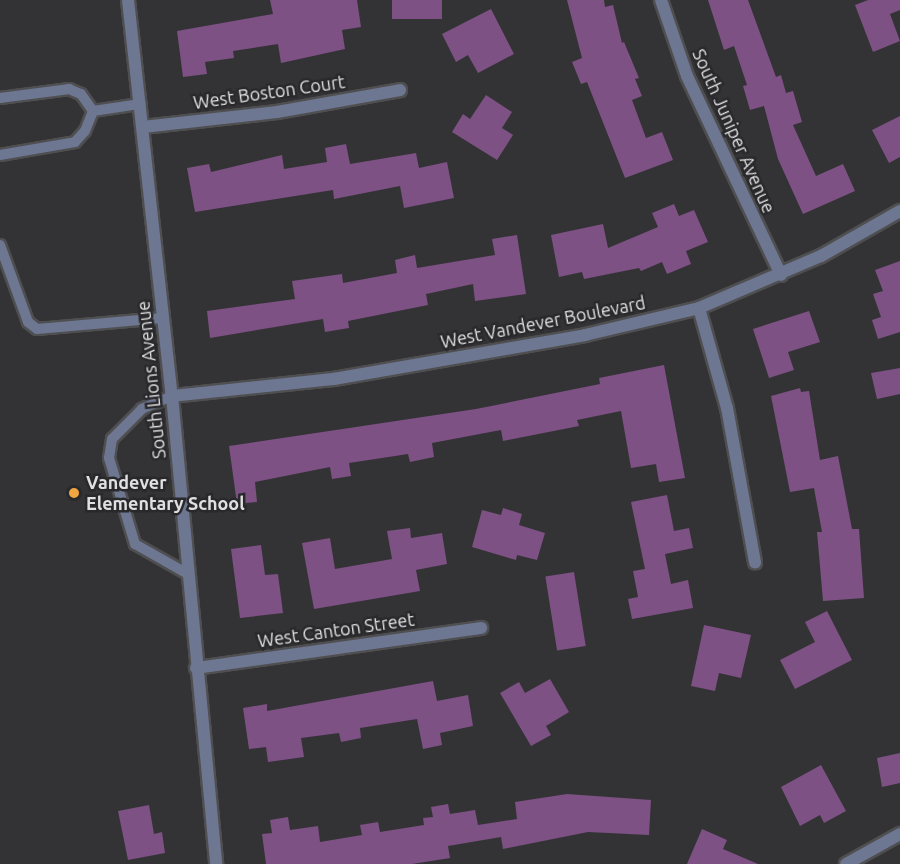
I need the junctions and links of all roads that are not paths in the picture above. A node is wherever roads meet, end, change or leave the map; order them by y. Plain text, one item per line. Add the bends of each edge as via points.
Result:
1 (128, 0) edge
2 (660, 0) edge
3 (400, 90) dead end
4 (0, 99) edge
5 (141, 104) junction
6 (93, 111) junction
7 (143, 127) junction
8 (0, 155) edge
9 (900, 211) edge
10 (0, 245) edge
11 (781, 275) junction
12 (699, 308) junction
13 (163, 318) junction
14 (172, 396) junction
15 (755, 562) dead end
16 (188, 574) junction
17 (480, 628) dead end
18 (196, 668) junction
19 (900, 834) edge
20 (216, 864) edge
21 (846, 864) edge

1 - 5 street, South Lions Avenue
2 - 11 street, South Juniper Avenue via 687,76
3 - 7 street, West Boston Court via 277,112
4 - 6 lane via 69,89 81,94
5 - 6 lane
5 - 7 street, South Lions Avenue
6 - 8 lane via 85,132 75,142
7 - 13 street, South Lions Avenue
9 - 11 street, West Vandever Boulevard
10 - 13 lane via 28,322 37,329
11 - 12 street, West Vandever Boulevard
12 - 14 street, West Vandever Boulevard via 585,334 334,379
12 - 15 street via 727,408
13 - 14 street, South Lions Avenue
14 - 16 street, South Lions Avenue
14 - 16 lane via 142,409 112,439 109,458 135,544
16 - 18 street, South Lions Avenue
17 - 18 street, West Canton Street
18 - 20 street, South Lions Avenue
19 - 21 street

